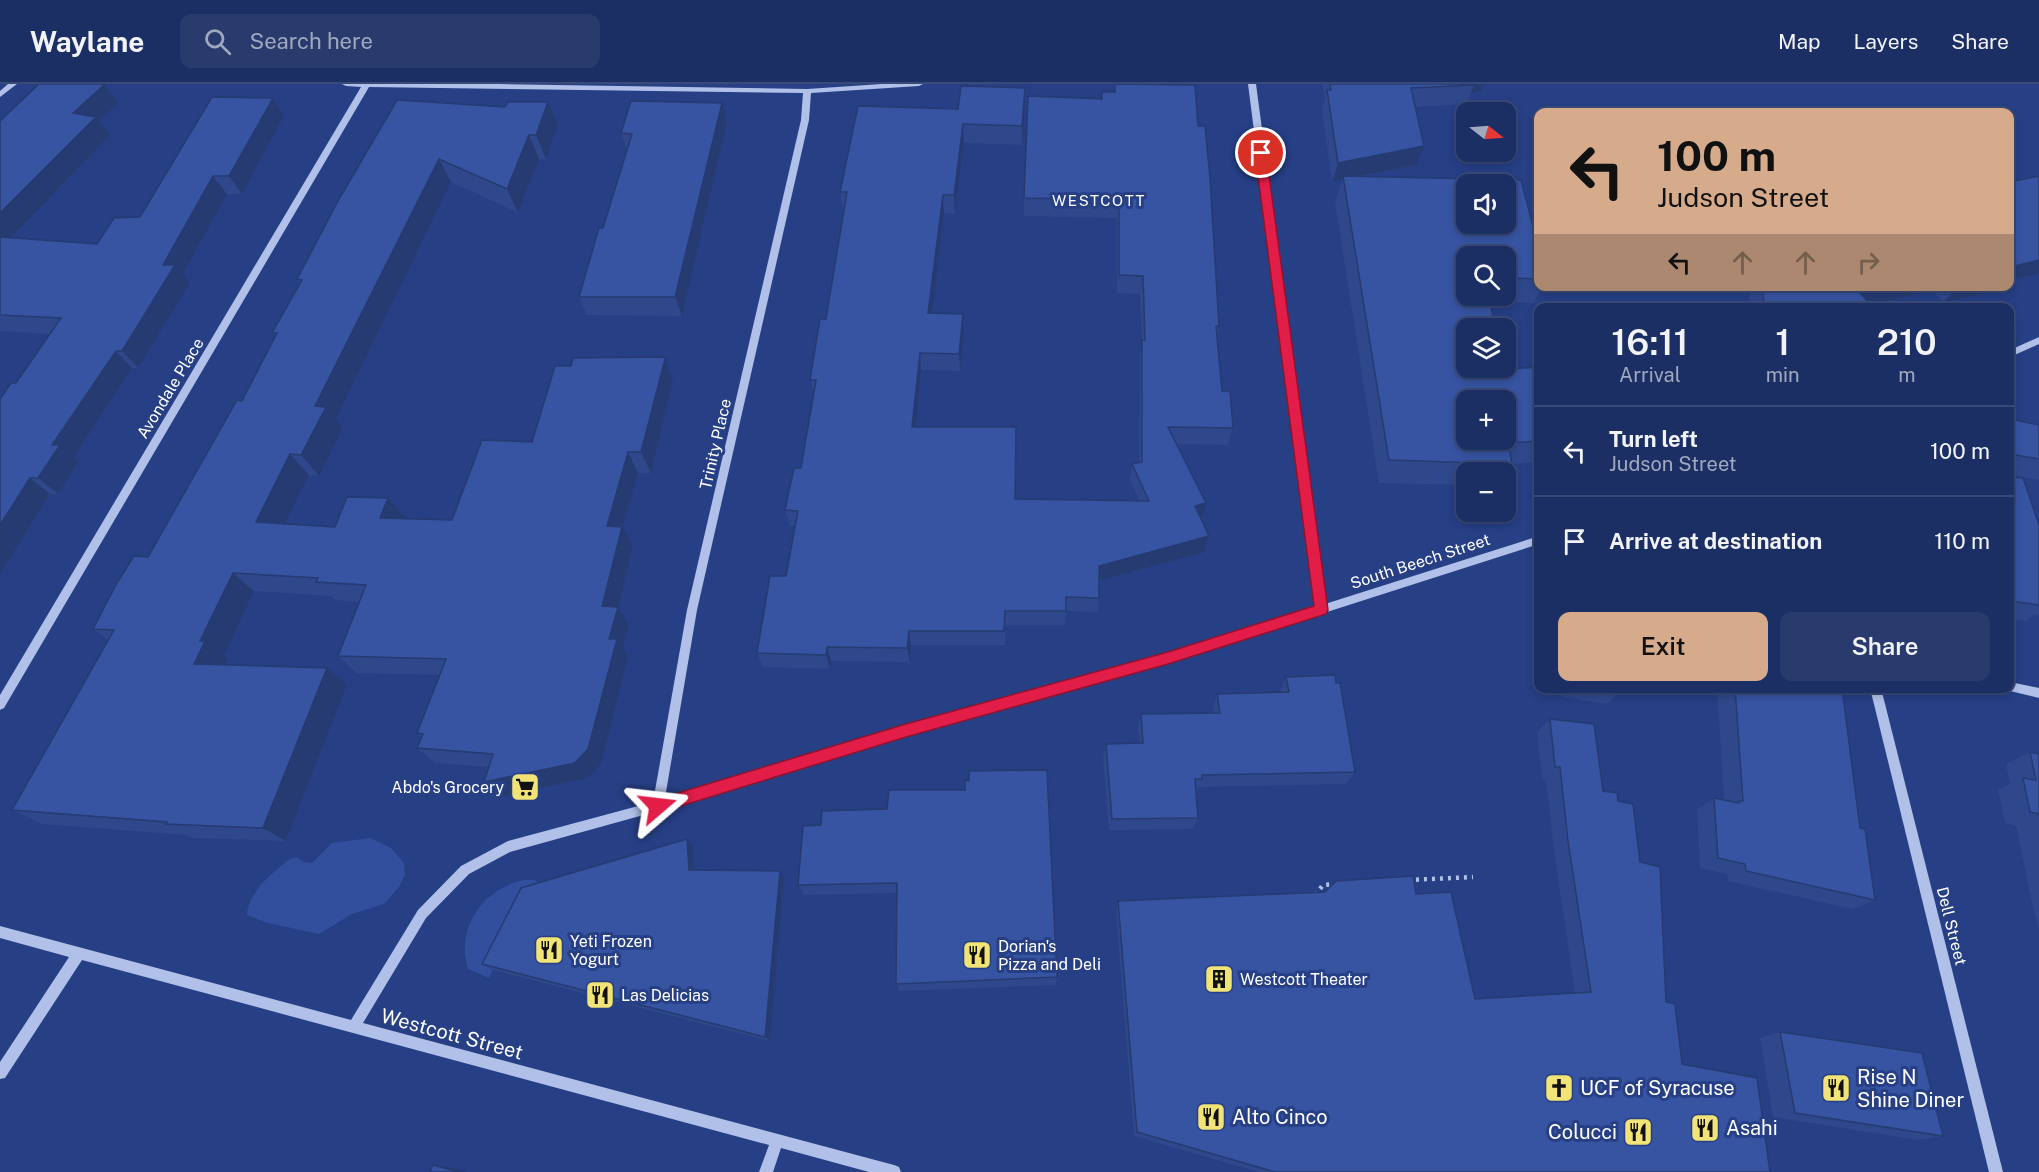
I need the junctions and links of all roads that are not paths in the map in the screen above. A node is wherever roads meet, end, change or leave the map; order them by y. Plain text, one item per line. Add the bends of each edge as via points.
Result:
1 (12, 84) edge
2 (346, 84) edge
3 (919, 84) edge
4 (1251, 84) edge
5 (366, 85) edge
6 (807, 90) junction
7 (0, 95) edge
8 (2039, 340) edge
9 (2014, 352) edge
10 (1534, 542) edge
11 (1321, 610) junction
12 (2014, 688) edge
13 (1876, 693) edge
14 (2039, 693) edge
15 (0, 705) edge
16 (658, 806) junction
17 (0, 932) edge
18 (79, 953) junction
19 (353, 1028) junction
20 (0, 1073) edge
21 (777, 1140) junction
22 (766, 1172) edge
23 (894, 1172) edge
24 (1996, 1172) edge

1 - 7 street
2 - 5 street
3 - 6 street
4 - 11 street
5 - 6 street
5 - 15 street, Avondale Place
6 - 16 street, Trinity Place via 805,120 692,610
8 - 9 street
10 - 11 street, South Beech Street
11 - 16 street, South Beech Street
12 - 14 street
13 - 24 street, Dell Street
16 - 19 street, South Beech Street via 508,847 465,870 422,914
17 - 18 street, Westcott Street
18 - 19 street, Westcott Street
18 - 20 street
19 - 21 street, Westcott Street
21 - 22 street
21 - 23 street, Westcott Street

